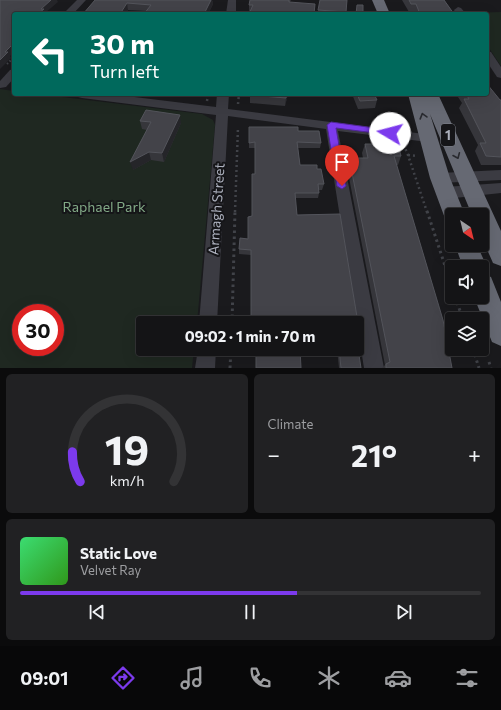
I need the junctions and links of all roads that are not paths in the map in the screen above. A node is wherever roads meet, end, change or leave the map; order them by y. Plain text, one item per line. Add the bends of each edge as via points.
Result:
1 (82, 0) edge
2 (232, 0) edge
3 (378, 0) edge
4 (388, 0) edge
5 (70, 12) edge
6 (230, 12) edge
7 (383, 12) edge
8 (394, 12) edge
9 (489, 57) edge
10 (12, 74) edge
11 (501, 76) edge
12 (1, 85) edge
13 (12, 86) edge
14 (98, 96) edge
15 (223, 96) edge
16 (417, 96) edge
17 (431, 96) edge
18 (222, 112) junction
19 (331, 125) junction
20 (428, 138) junction
21 (501, 175) edge
22 (469, 183) junction
23 (442, 185) junction
24 (501, 188) edge
25 (451, 208) edge
26 (501, 256) edge
27 (489, 303) edge
28 (208, 316) edge
29 (501, 333) edge
30 (206, 356) edge
31 (205, 368) edge
32 (374, 368) edge

1 - 5 street
2 - 6 street
3 - 7 highway
4 - 8 highway
9 - 11 street
10 - 12 street
12 - 13 street
14 - 18 street
15 - 18 street, Armagh Street
20 -> 16 highway, 1
17 -> 22 highway, 1
18 - 19 street
18 - 28 street, Armagh Street
19 - 20 street
19 - 32 street
20 - 23 highway, 1
21 - 22 street
22 - 23 street
22 - 24 street
22 - 26 highway, 1
23 - 25 highway, 1
27 - 29 highway
30 - 31 street

